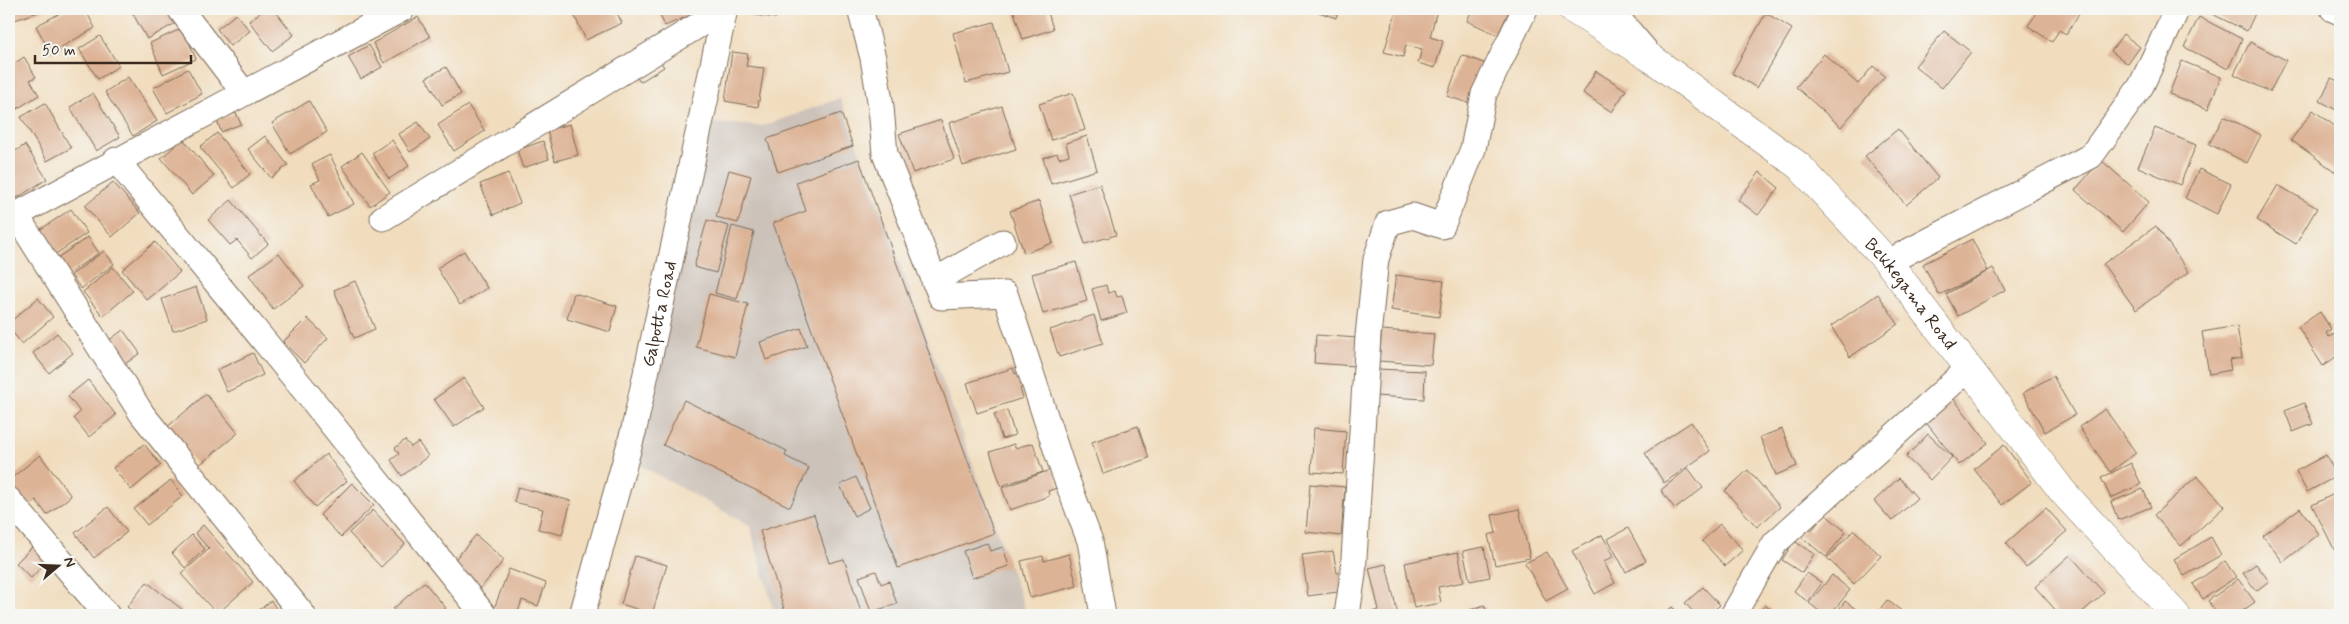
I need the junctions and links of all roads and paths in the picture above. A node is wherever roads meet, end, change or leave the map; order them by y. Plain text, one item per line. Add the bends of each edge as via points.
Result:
1 (180, 9) edge
2 (402, 9) edge
3 (725, 9) edge
4 (860, 9) edge
5 (1525, 9) edge
6 (1572, 9) edge
7 (1610, 9) edge
8 (2177, 9) edge
9 (2333, 9) edge
10 (2340, 12) edge
11 (1651, 58) junction
12 (244, 93) junction
13 (116, 160) junction
14 (12, 214) edge
15 (384, 218) dead end
16 (1003, 242) dead end
17 (1888, 262) junction
18 (934, 281) junction
19 (1968, 369) junction
20 (9, 500) edge
21 (107, 615) edge
22 (303, 615) edge
23 (484, 615) edge
24 (582, 615) edge
25 (1103, 615) edge
26 (1347, 615) edge
27 (1734, 615) edge
28 (2176, 615) edge

1 - 12 street
2 - 12 street
3 - 15 street
3 - 24 street, Galpotta Road via 634,429
4 - 18 street via 874,58 885,154
5 - 26 street via 1484,94 1473,149 1442,226 1413,216 1388,222 1376,259 1353,574
6 - 11 street
7 - 11 street, Bekkegama Road
8 - 17 street via 2140,86 2091,156
9 - 10 street
11 - 17 street, Bekkegama Road via 1799,166
12 - 13 street
13 - 14 street
13 - 23 street
14 - 22 street via 142,414
16 - 18 street
17 - 19 street, Bekkegama Road
18 - 25 street via 941,297 1005,294 1090,541
19 - 27 street via 1775,543
19 - 28 street, Bekkegama Road via 2063,492
20 - 21 street

